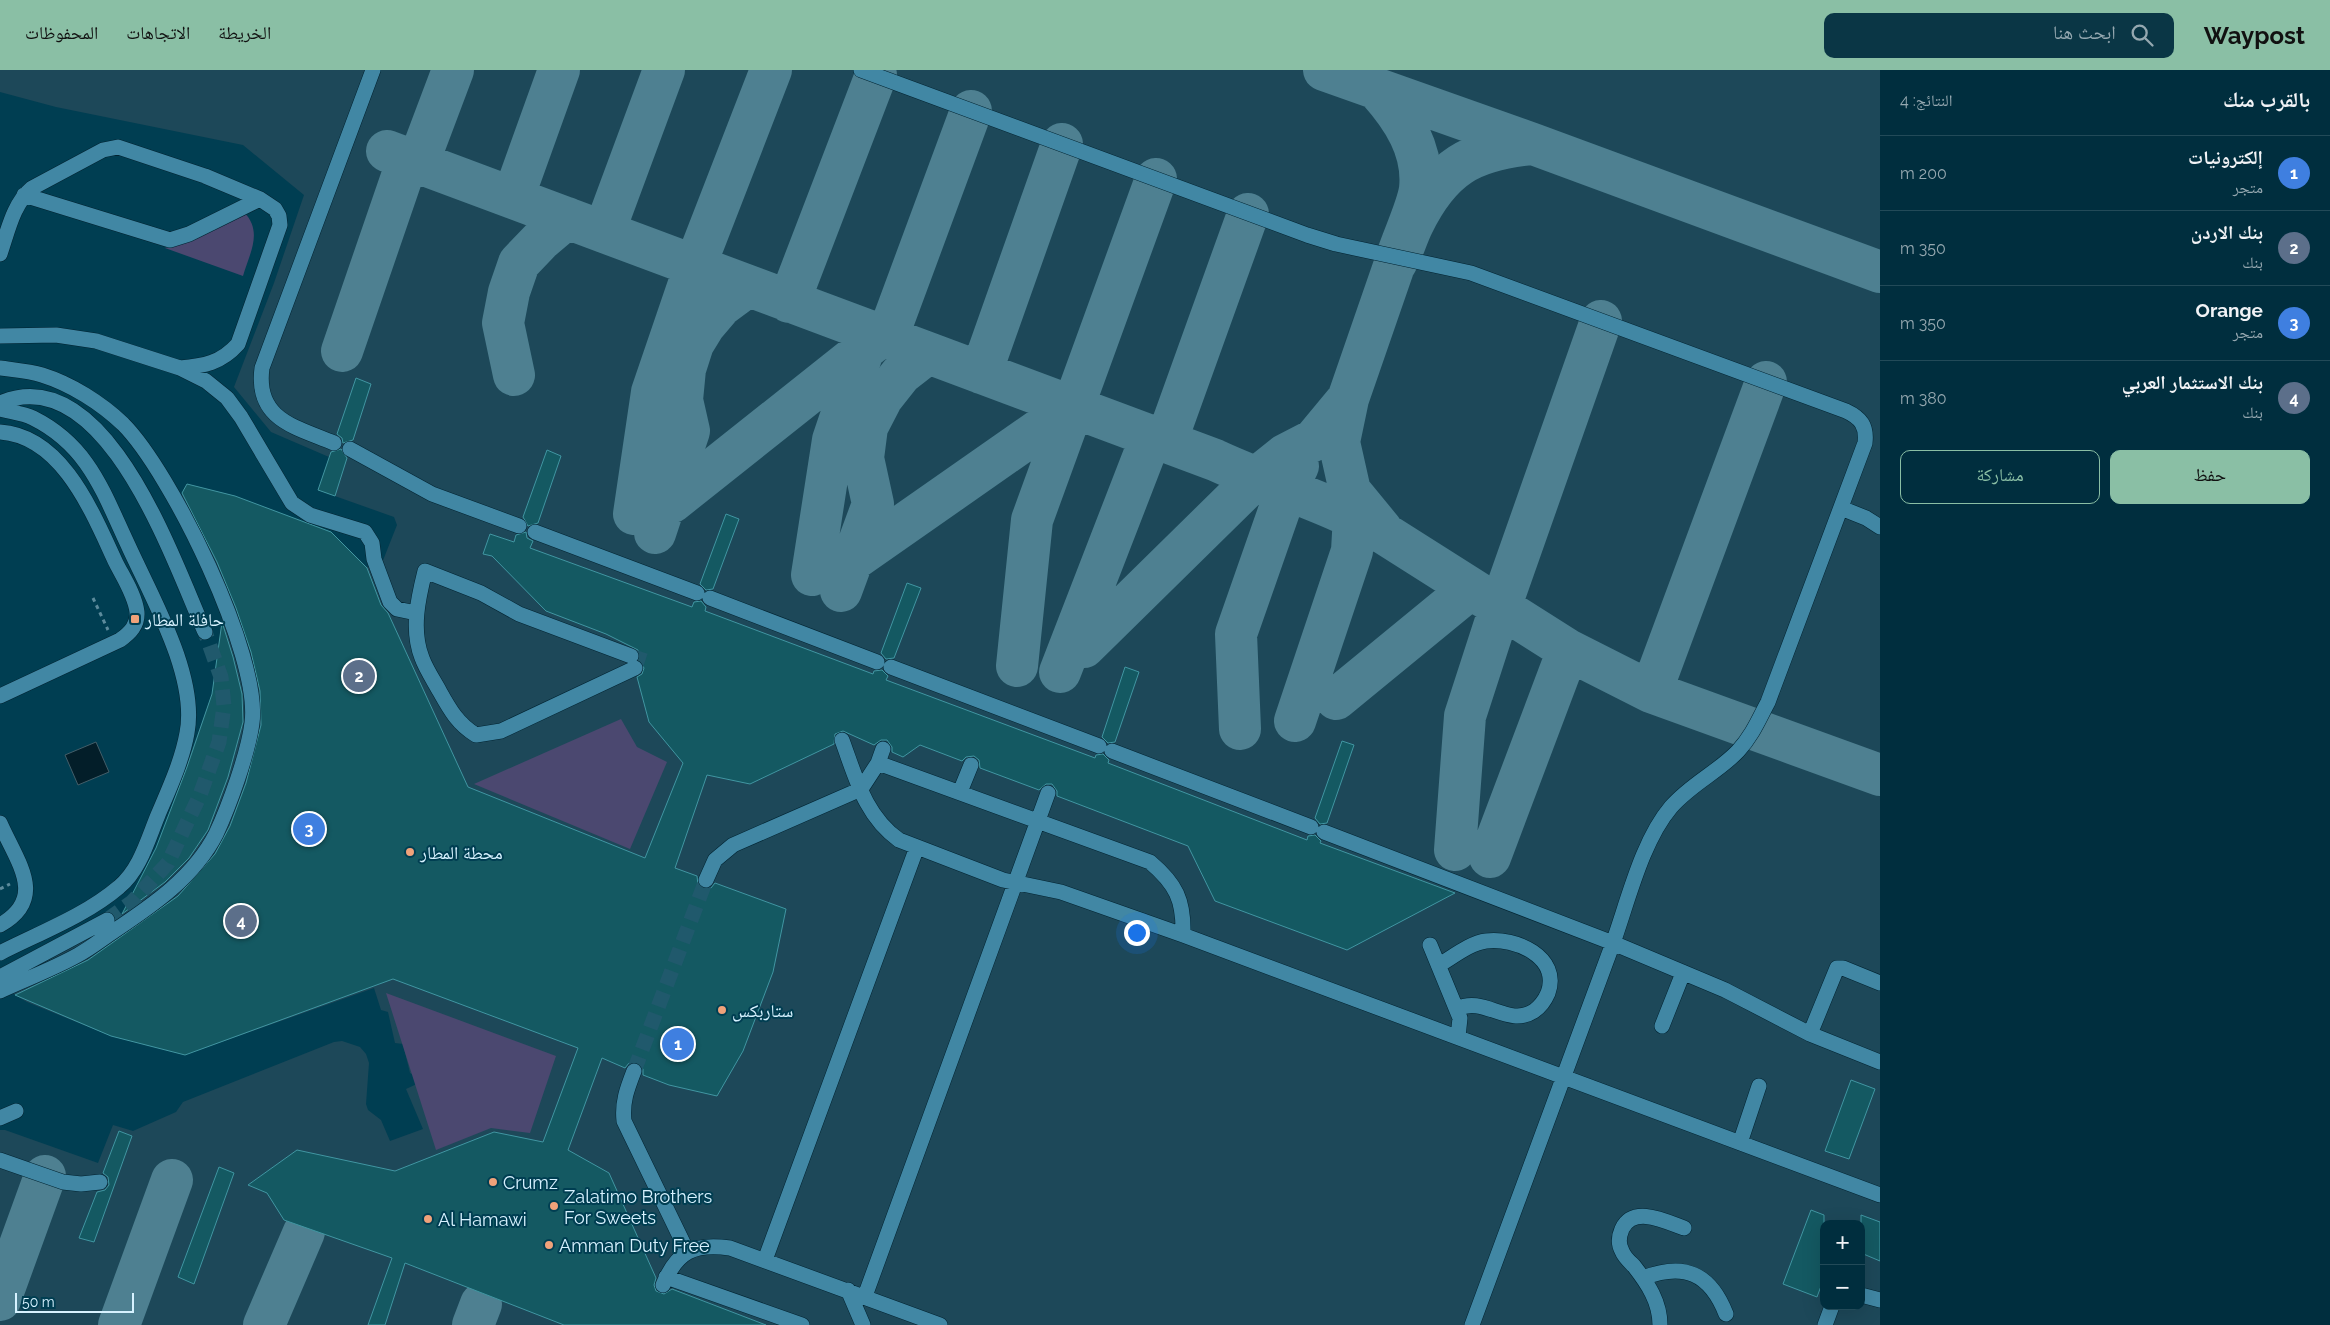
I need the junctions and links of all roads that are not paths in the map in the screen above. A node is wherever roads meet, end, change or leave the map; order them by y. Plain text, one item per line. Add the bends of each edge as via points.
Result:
1 (373, 70) edge
2 (861, 70) edge
3 (24, 195) junction
4 (260, 199) junction
5 (0, 254) edge
6 (0, 336) edge
7 (0, 368) edge
8 (180, 368) junction
9 (0, 403) edge
10 (0, 410) edge
11 (0, 432) edge
12 (334, 442) dead end
13 (350, 449) dead end
14 (1840, 508) junction
15 (519, 526) dead end
16 (1880, 527) edge
17 (535, 532) dead end
18 (734, 608) junction
19 (416, 613) junction
20 (720, 617) dead end
21 (794, 630) junction
22 (204, 632) tunnel mouth
23 (800, 647) dead end
24 (0, 696) edge
25 (842, 740) dead end
26 (971, 764) dead end
27 (861, 789) junction
28 (960, 792) junction
29 (1048, 793) dead end
30 (1038, 820) junction
31 (0, 823) edge
32 (916, 847) junction
33 (706, 880) tunnel mouth
34 (1015, 884) junction
35 (107, 920) tunnel mouth
36 (0, 925) edge
37 (1183, 935) junction
38 (1613, 942) junction
39 (1430, 945) dead end
40 (0, 953) edge
41 (1438, 965) junction
42 (1683, 973) junction
43 (0, 977) edge
44 (1880, 983) edge
45 (0, 991) edge
46 (1457, 1009) junction
47 (1662, 1026) dead end
48 (1810, 1034) junction
49 (1458, 1037) junction
50 (1880, 1062) edge
51 (634, 1072) tunnel mouth
52 (1563, 1078) junction
53 (1759, 1086) dead end
54 (16, 1111) dead end
55 (0, 1118) edge
56 (1740, 1143) junction
57 (0, 1160) edge
58 (100, 1182) dead end
59 (1880, 1195) edge
60 (1684, 1228) dead end
61 (687, 1251) junction
62 (765, 1260) junction
63 (1643, 1278) junction
64 (848, 1290) junction
65 (865, 1296) junction
66 (1865, 1296) edge
67 (1880, 1300) edge
68 (1831, 1310) edge
69 (1726, 1314) dead end
70 (802, 1325) edge
71 (863, 1325) edge
72 (940, 1325) edge
73 (1472, 1325) edge
74 (1660, 1325) edge
75 (1825, 1325) edge

1 - 12 lane via 262,368 260,383 263,398 271,412 283,421
2 - 14 lane via 1308,235 1472,273 1855,415 1863,423 1866,433
3 - 4 lane via 170,240
3 - 4 lane via 103,150 118,147 205,176
3 - 5 lane
4 - 8 lane via 275,209 280,225 241,338 229,354 215,363
6 - 8 lane via 56,335 96,341
7 - 45 lane via 42,375 84,393 123,424 156,464 228,611 249,674 252,723 236,784 215,835 187,875 144,911 79,955
8 - 19 lane via 206,381 227,398 287,495 300,510 370,536 374,559 390,602 397,609
9 - 22 lane via 32,395 60,402 86,419 108,441 132,473
10 - 40 lane via 31,417 55,431 78,450 98,481 172,645 186,681 189,705 187,733 170,787 133,870 121,886 97,904
11 - 24 lane via 28,439 64,469 87,505 135,602 137,613 129,633 114,643
13 - 15 lane via 424,490
14 - 16 lane
14 - 38 lane via 1755,730 1738,751 1691,786 1670,808 1654,834
17 - 18 lane
18 - 20 lane
18 - 21 lane
19 - 19 lane via 425,571 633,662 501,731 476,735 453,715 422,658 417,640
21 - 23 lane
21 - 38 lane via 884,665 909,681 992,713 1068,741 1106,748
25 - 27 lane
26 - 28 lane
27 - 28 lane via 881,756
27 - 32 lane via 874,818 886,831
27 - 33 lane via 733,846 715,860
28 - 30 lane
29 - 30 lane
30 - 34 lane
30 - 37 lane via 1150,862 1166,875 1178,893
31 - 36 lane via 27,891 25,903 18,912
32 - 34 lane
32 - 62 lane
34 - 37 lane via 1061,892
34 - 65 lane
35 - 43 lane
37 - 49 lane
38 - 42 lane
38 - 52 lane
39 - 41 lane
41 - 46 lane
41 - 46 lane via 1477,944 1500,940 1530,949 1542,959 1549,972 1550,987 1544,1001 1534,1011 1520,1016 1471,1004
42 - 47 lane
42 - 48 lane via 1752,1003
44 - 48 lane via 1837,968
46 - 49 lane
48 - 50 lane
49 - 52 lane
51 - 61 lane via 625,1096 624,1121
52 - 56 lane
52 - 73 lane
53 - 56 lane
54 - 55 lane
56 - 59 lane
57 - 58 lane via 63,1182
60 - 63 lane via 1653,1217 1638,1216 1625,1222 1619,1236 1621,1251
61 - 62 lane via 708,1245 730,1248
61 - 70 lane via 665,1281
62 - 64 lane
63 - 69 lane via 1663,1270 1684,1270 1704,1279 1718,1294
63 - 74 lane via 1656,1298
64 - 65 lane
64 - 71 lane
65 - 72 lane
66 - 67 lane
68 - 75 lane

